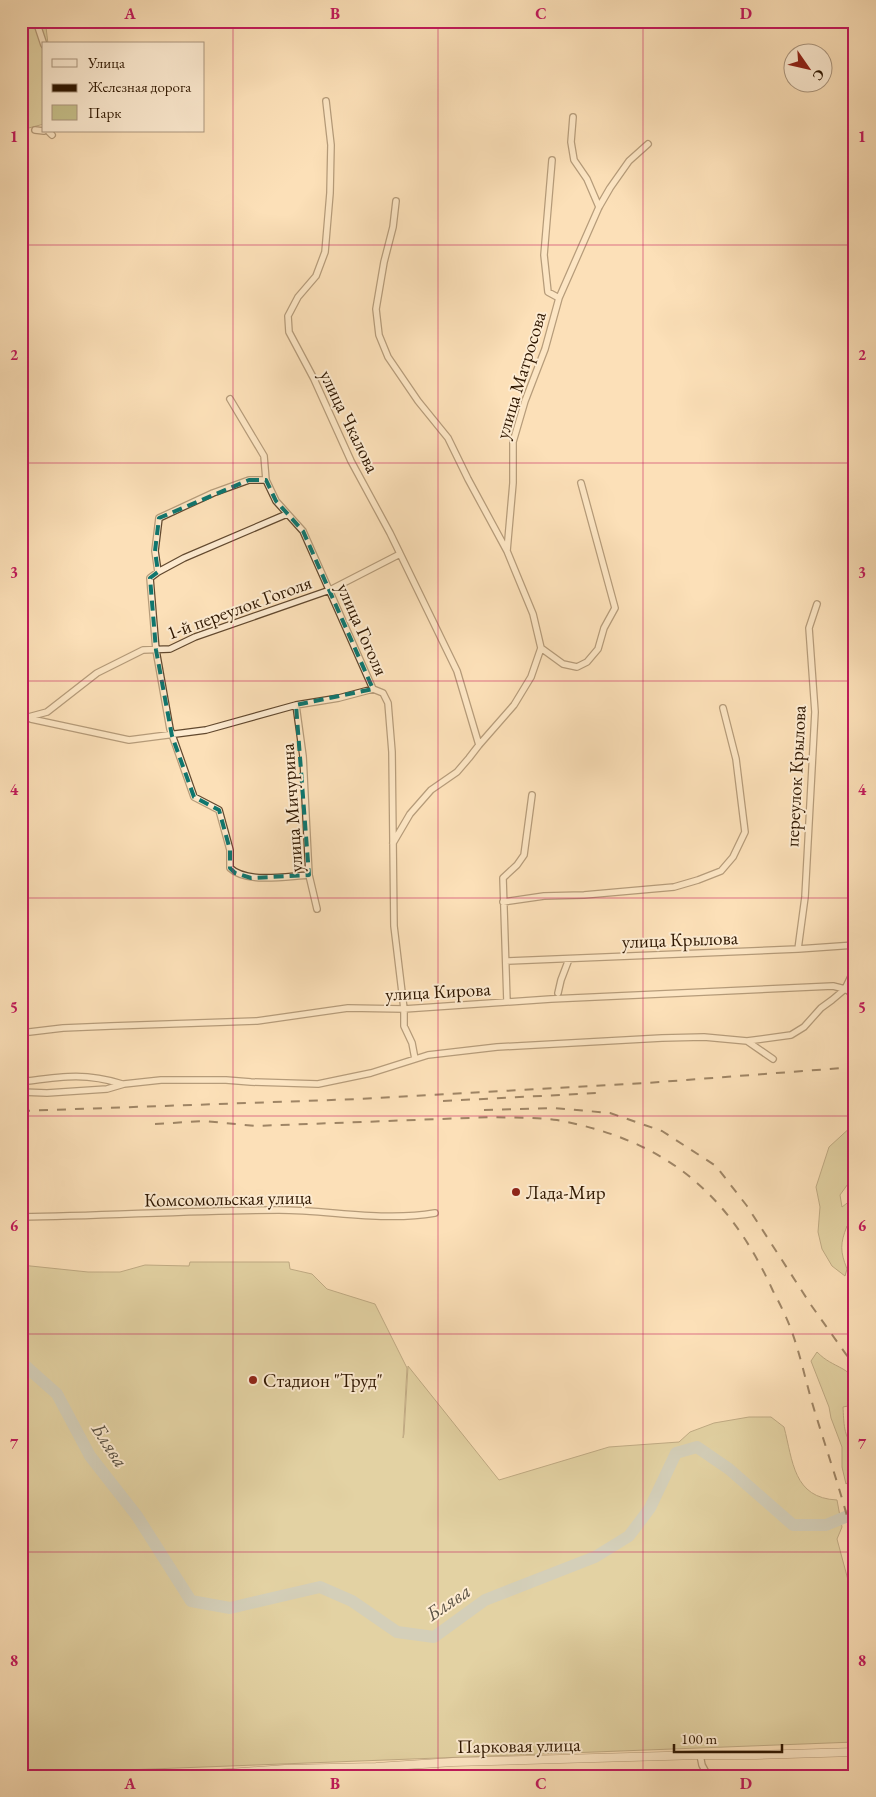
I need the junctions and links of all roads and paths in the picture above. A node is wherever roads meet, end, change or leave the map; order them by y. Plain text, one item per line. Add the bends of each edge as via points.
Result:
1 (36, 21) edge
2 (43, 42) edge
3 (326, 101) dead end
4 (573, 117) dead end
5 (35, 130) dead end
6 (42, 131) edge
7 (648, 144) dead end
8 (552, 160) dead end
9 (396, 201) dead end
10 (599, 207) junction
11 (559, 298) junction
12 (230, 399) dead end
13 (266, 480) junction
14 (580, 483) dead end
15 (286, 514) junction
16 (507, 551) junction
17 (400, 554) junction
18 (158, 572) junction
19 (330, 590) junction
20 (817, 604) dead end
21 (541, 648) junction
22 (156, 650) junction
23 (373, 689) junction
24 (296, 705) junction
25 (723, 708) dead end
26 (25, 719) edge
27 (170, 736) junction
28 (478, 745) junction
29 (532, 794) dead end
30 (393, 843) junction
31 (310, 875) junction
32 (503, 902) junction
33 (317, 910) dead end
34 (854, 945) edge
35 (21, 946) edge
36 (798, 949) junction
37 (855, 955) edge
38 (569, 959) junction
39 (506, 961) junction
40 (855, 968) edge
41 (23, 987) dead end
42 (845, 989) junction
43 (558, 993) dead end
44 (855, 995) edge
45 (507, 1002) junction
46 (404, 1009) junction
47 (21, 1033) edge
48 (747, 1041) junction
49 (415, 1059) junction
50 (773, 1059) dead end
51 (21, 1082) edge
52 (124, 1084) junction
53 (21, 1092) edge
54 (435, 1213) dead end
55 (21, 1217) edge
56 (855, 1752) edge
57 (700, 1754) junction
58 (185, 1776) edge
59 (708, 1776) edge

1 - 2 street
3 - 17 street, улица Чкалова via 331,145 325,252 316,276 298,297 288,316 289,332
4 - 10 street via 571,142 574,160 587,179
5 - 6 street
7 - 10 street, улица Матросова via 629,161
8 - 11 street, улица Матросова via 544,255 548,292
9 - 16 street, улица Матросова via 376,309 379,335 388,357 448,438
10 - 11 street, улица Матросова
11 - 16 street, улица Матросова via 513,442
12 - 13 street, улица Гоголя via 264,456
13 - 15 street, улица Гоголя
13 - 18 street via 249,480 159,518 155,551
14 - 21 street via 615,608 604,628 598,649 587,662 577,666 563,664
15 - 18 street
15 - 19 street, улица Гоголя via 303,531
16 - 21 street, улица Матросова via 533,614
17 - 19 street, 1-й переулок Гоголя
17 - 28 street, улица Чкалова via 456,671
18 - 22 street via 150,578
19 - 22 street, 1-й переулок Гоголя via 195,637 170,649
19 - 23 street, улица Гоголя
20 - 36 street, переулок Крылова via 810,628 814,712 805,897
21 - 28 street via 531,677 514,704
22 - 26 street, 1-й переулок Гоголя via 142,650 97,673 47,712
22 - 27 street
23 - 24 street
23 - 30 street, улица Гоголя via 383,693 388,702
24 - 27 street via 206,730
24 - 31 street, улица Мичурина via 303,756
25 - 32 street via 736,759 745,832 733,857 721,871 674,886
26 - 27 street via 129,740
27 - 31 street via 194,797 219,810 230,850 230,868 235,873 251,878
28 - 30 street via 457,772 420,802
29 - 32 street via 524,855 503,878
30 - 46 street, улица Гоголя via 394,926
31 - 33 street, улица Мичурина
32 - 39 street
34 - 36 street, улица Крылова
34 - 37 street
35 - 41 street
36 - 38 street, улица Крылова
38 - 39 street, улица Крылова
38 - 43 street
39 - 45 street
40 - 42 street
42 - 44 street, улица Кирова
42 - 45 street, улица Кирова via 833,986
42 - 48 street via 791,1035
45 - 46 street, улица Кирова
46 - 47 street, улица Кирова via 348,1008 257,1021
46 - 49 street, улица Гоголя via 404,1026
48 - 49 street via 704,1036 497,1047
48 - 50 street
49 - 52 street via 372,1073 318,1084 226,1080 161,1080
51 - 52 street via 75,1075
52 - 53 street via 47,1093
54 - 55 street, Комсомольская улица via 389,1216 281,1210
56 - 57 street, Парковая улица
57 - 58 street, Парковая улица via 285,1768
57 - 59 street

